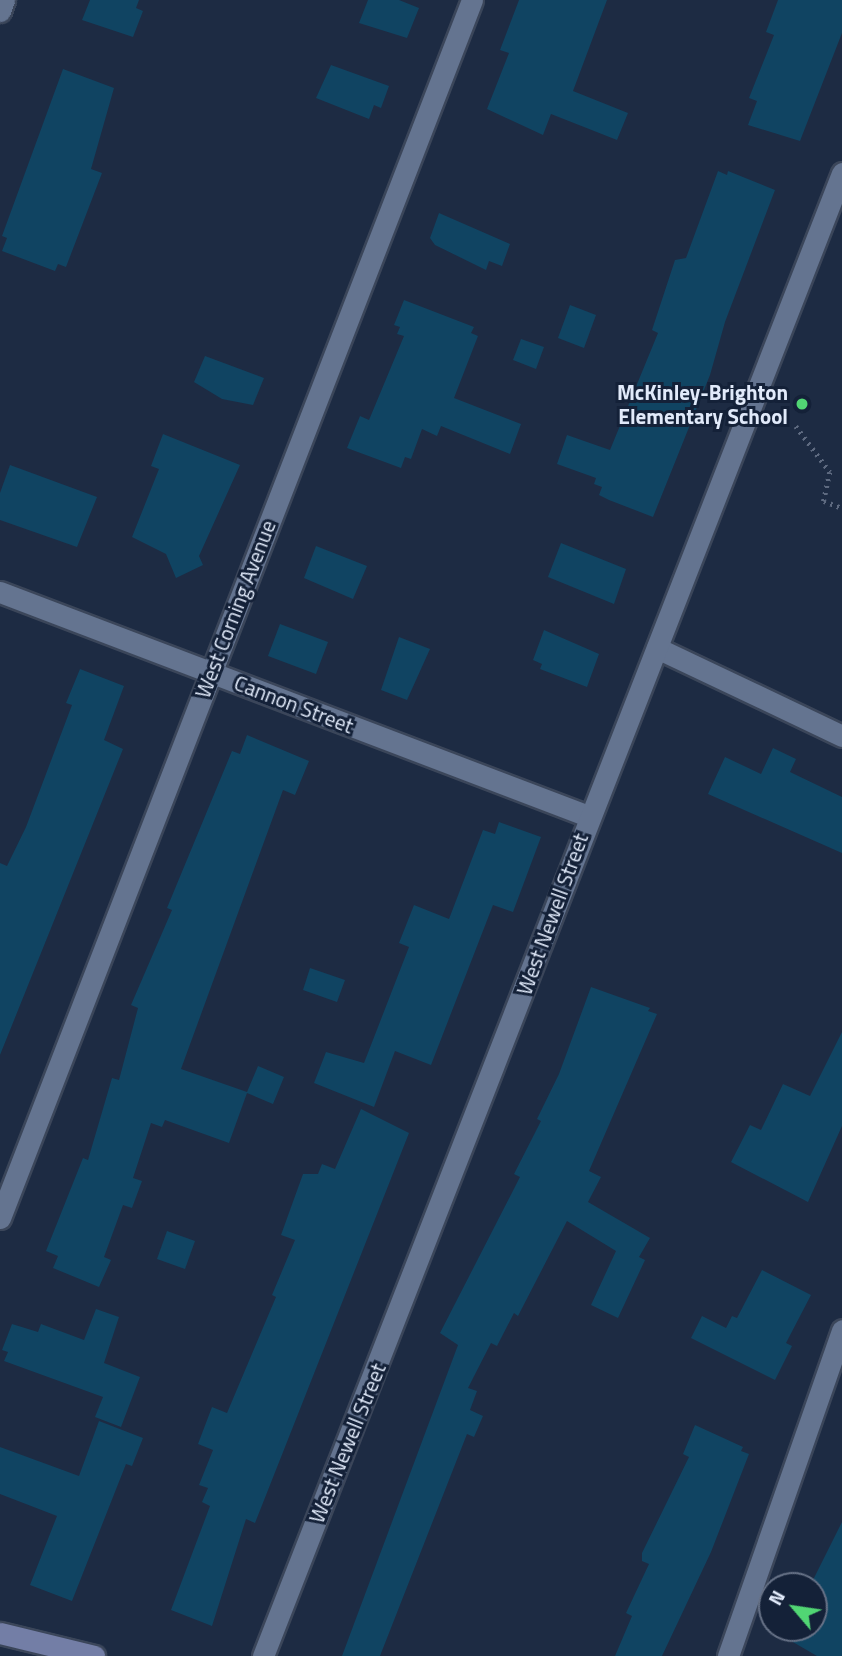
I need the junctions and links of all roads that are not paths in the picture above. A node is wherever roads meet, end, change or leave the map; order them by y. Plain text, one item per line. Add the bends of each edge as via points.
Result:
1 (4, 0) edge
2 (471, 0) edge
3 (0, 11) edge
4 (842, 173) edge
5 (0, 592) edge
6 (657, 648) junction
7 (210, 672) junction
8 (842, 736) edge
9 (588, 816) junction
10 (0, 1218) edge
11 (842, 1330) edge
12 (0, 1633) edge
13 (94, 1656) edge
14 (263, 1656) edge
15 (728, 1656) edge

1 - 3 street
2 - 7 street, West Corning Avenue
4 - 6 street, West Newell Street
5 - 7 street, Cannon Street
6 - 8 street
6 - 9 street, West Newell Street
7 - 9 street, Cannon Street
7 - 10 street, West Corning Avenue
9 - 14 street, West Newell Street via 493,1075
11 - 15 street
12 - 13 street

